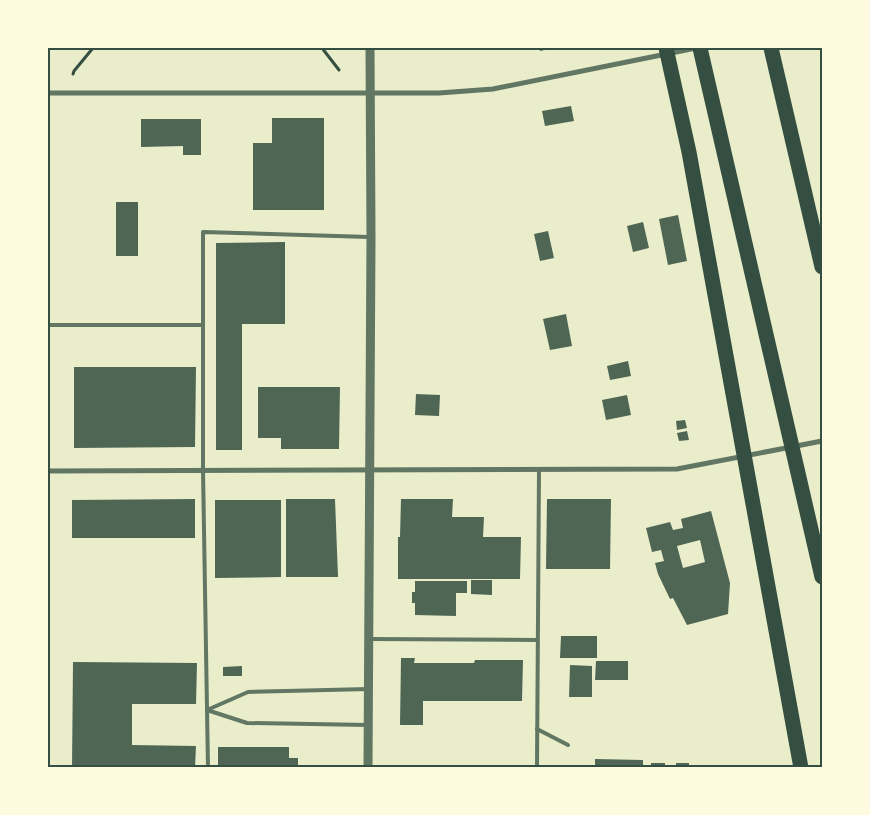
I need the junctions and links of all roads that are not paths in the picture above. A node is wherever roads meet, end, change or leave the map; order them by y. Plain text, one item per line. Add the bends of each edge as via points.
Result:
1 (370, 48) edge
2 (666, 48) edge
3 (698, 48) edge
4 (770, 48) edge
5 (48, 93) edge
6 (370, 93) junction
7 (371, 237) junction
8 (822, 267) edge
9 (48, 325) edge
10 (203, 325) junction
11 (822, 441) edge
12 (538, 469) junction
13 (203, 470) junction
14 (370, 470) junction
15 (48, 471) edge
16 (822, 577) edge
17 (369, 639) junction
18 (537, 640) junction
19 (369, 689) junction
20 (207, 710) junction
21 (369, 725) junction
22 (537, 729) junction
23 (568, 744) dead end
24 (208, 768) edge
25 (368, 768) edge
26 (537, 768) edge
27 (801, 768) edge

1 - 6 street
2 - 27 highway via 689,152
3 - 6 street via 493,89
3 - 16 highway
4 - 8 highway
5 - 6 street
6 - 7 street
7 - 10 lane via 203,232
7 - 14 street
9 - 10 lane
10 - 13 lane
11 - 12 street via 677,469
12 - 14 street
12 - 18 lane
13 - 14 street
13 - 15 street
13 - 20 lane
14 - 17 street
17 - 18 lane
17 - 19 street
18 - 22 lane
19 - 20 lane via 248,692
19 - 21 street
20 - 21 lane via 247,724
20 - 24 lane
21 - 25 street
22 - 23 lane
22 - 26 lane

